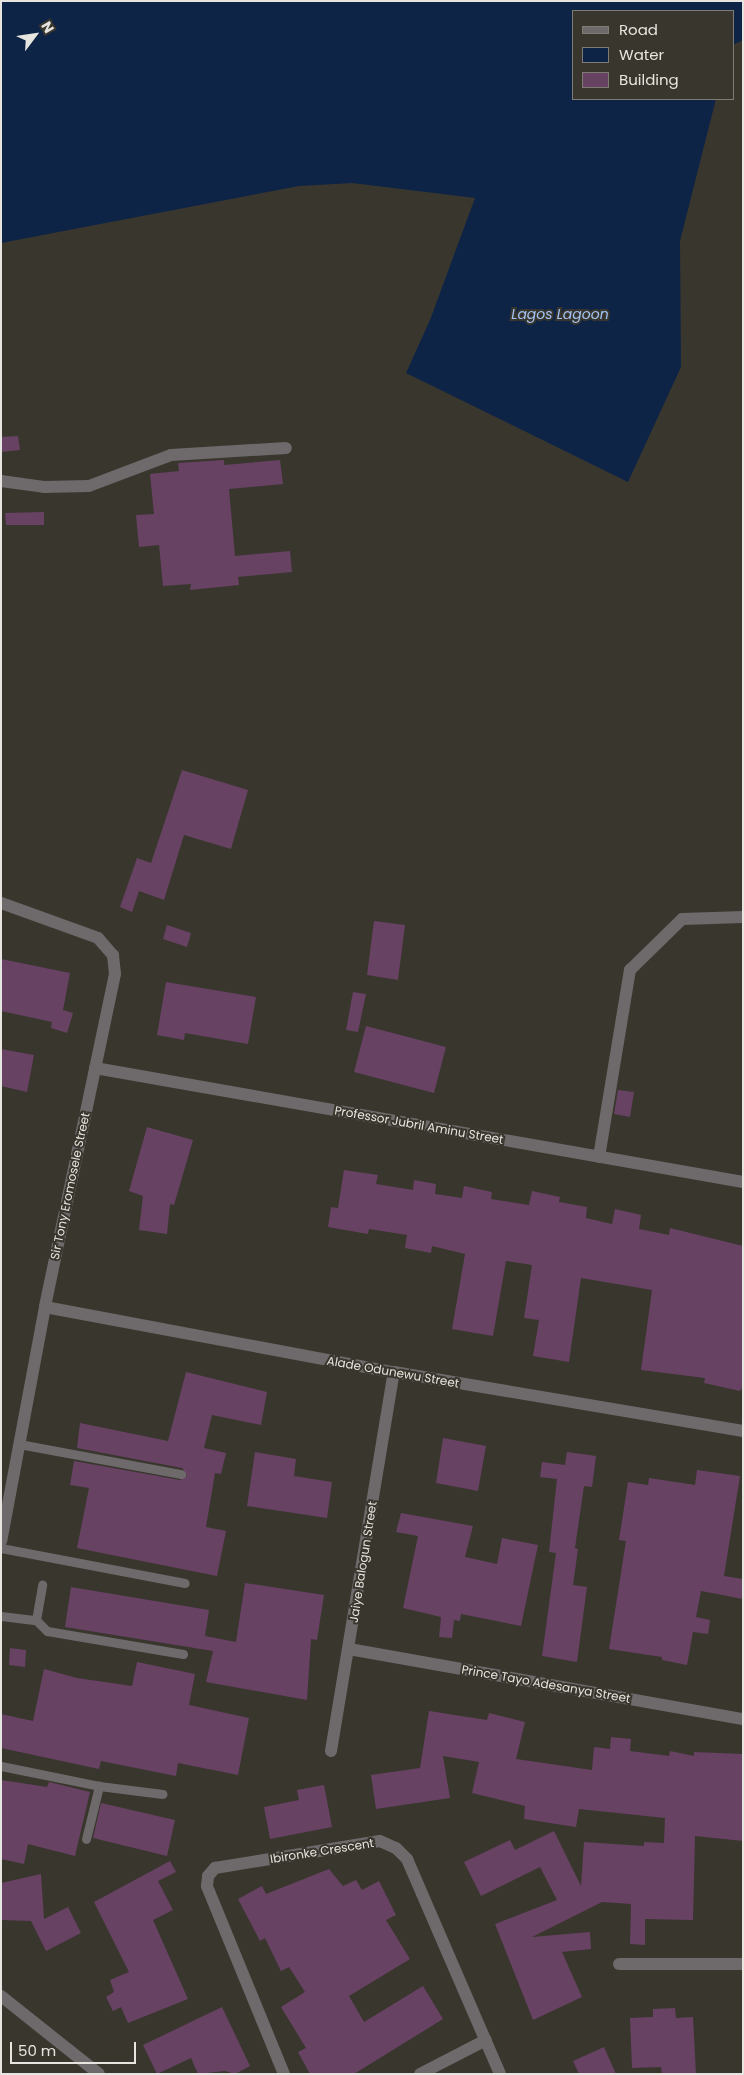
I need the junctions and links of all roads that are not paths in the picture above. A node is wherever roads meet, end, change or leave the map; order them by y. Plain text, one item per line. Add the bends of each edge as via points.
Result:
1 (286, 448) dead end
2 (1, 481) edge
3 (1, 903) edge
4 (743, 917) edge
5 (95, 1068) junction
6 (600, 1157) junction
7 (743, 1182) edge
8 (45, 1307) junction
9 (394, 1372) junction
10 (743, 1431) edge
11 (19, 1444) junction
12 (180, 1474) dead end
13 (1, 1541) edge
14 (1, 1548) edge
15 (185, 1583) dead end
16 (42, 1585) dead end
17 (1, 1616) edge
18 (36, 1620) junction
19 (349, 1649) junction
20 (183, 1654) dead end
21 (743, 1719) edge
22 (331, 1752) dead end
23 (1, 1766) edge
24 (98, 1786) junction
25 (162, 1794) dead end
26 (86, 1839) dead end
27 (618, 1964) dead end
28 (743, 1964) edge
29 (1, 1996) edge
30 (486, 2040) junction
31 (99, 2074) edge
32 (284, 2074) edge
33 (420, 2074) edge
34 (500, 2074) edge

1 - 2 street via 171,456 89,486 44,487
3 - 5 street, Sir Tony Eromosele Street via 98,938 113,955 115,974
4 - 6 street via 682,919 630,970
5 - 6 street, Professor Jubril Aminu Street
5 - 8 street, Sir Tony Eromosele Street
6 - 7 street, Professor Jubril Aminu Street
8 - 9 street, Alade Odunewu Street
8 - 11 street, Sir Tony Eromosele Street
9 - 10 street, Alade Odunewu Street
9 - 19 street, Jaiye Balogun Street
11 - 12 lane
11 - 13 street, Sir Tony Eromosele Street
14 - 15 lane
16 - 18 lane
17 - 18 lane
18 - 20 lane via 47,1631
19 - 21 street, Prince Tayo Adesanya Street
19 - 22 street, Jaiye Balogun Street
23 - 24 lane
24 - 25 lane
24 - 26 lane
27 - 28 street
29 - 31 street
30 - 32 street, Ibironke Crescent via 407,1859 396,1848 380,1842 215,1868 208,1876 207,1886
30 - 33 street
30 - 34 street

